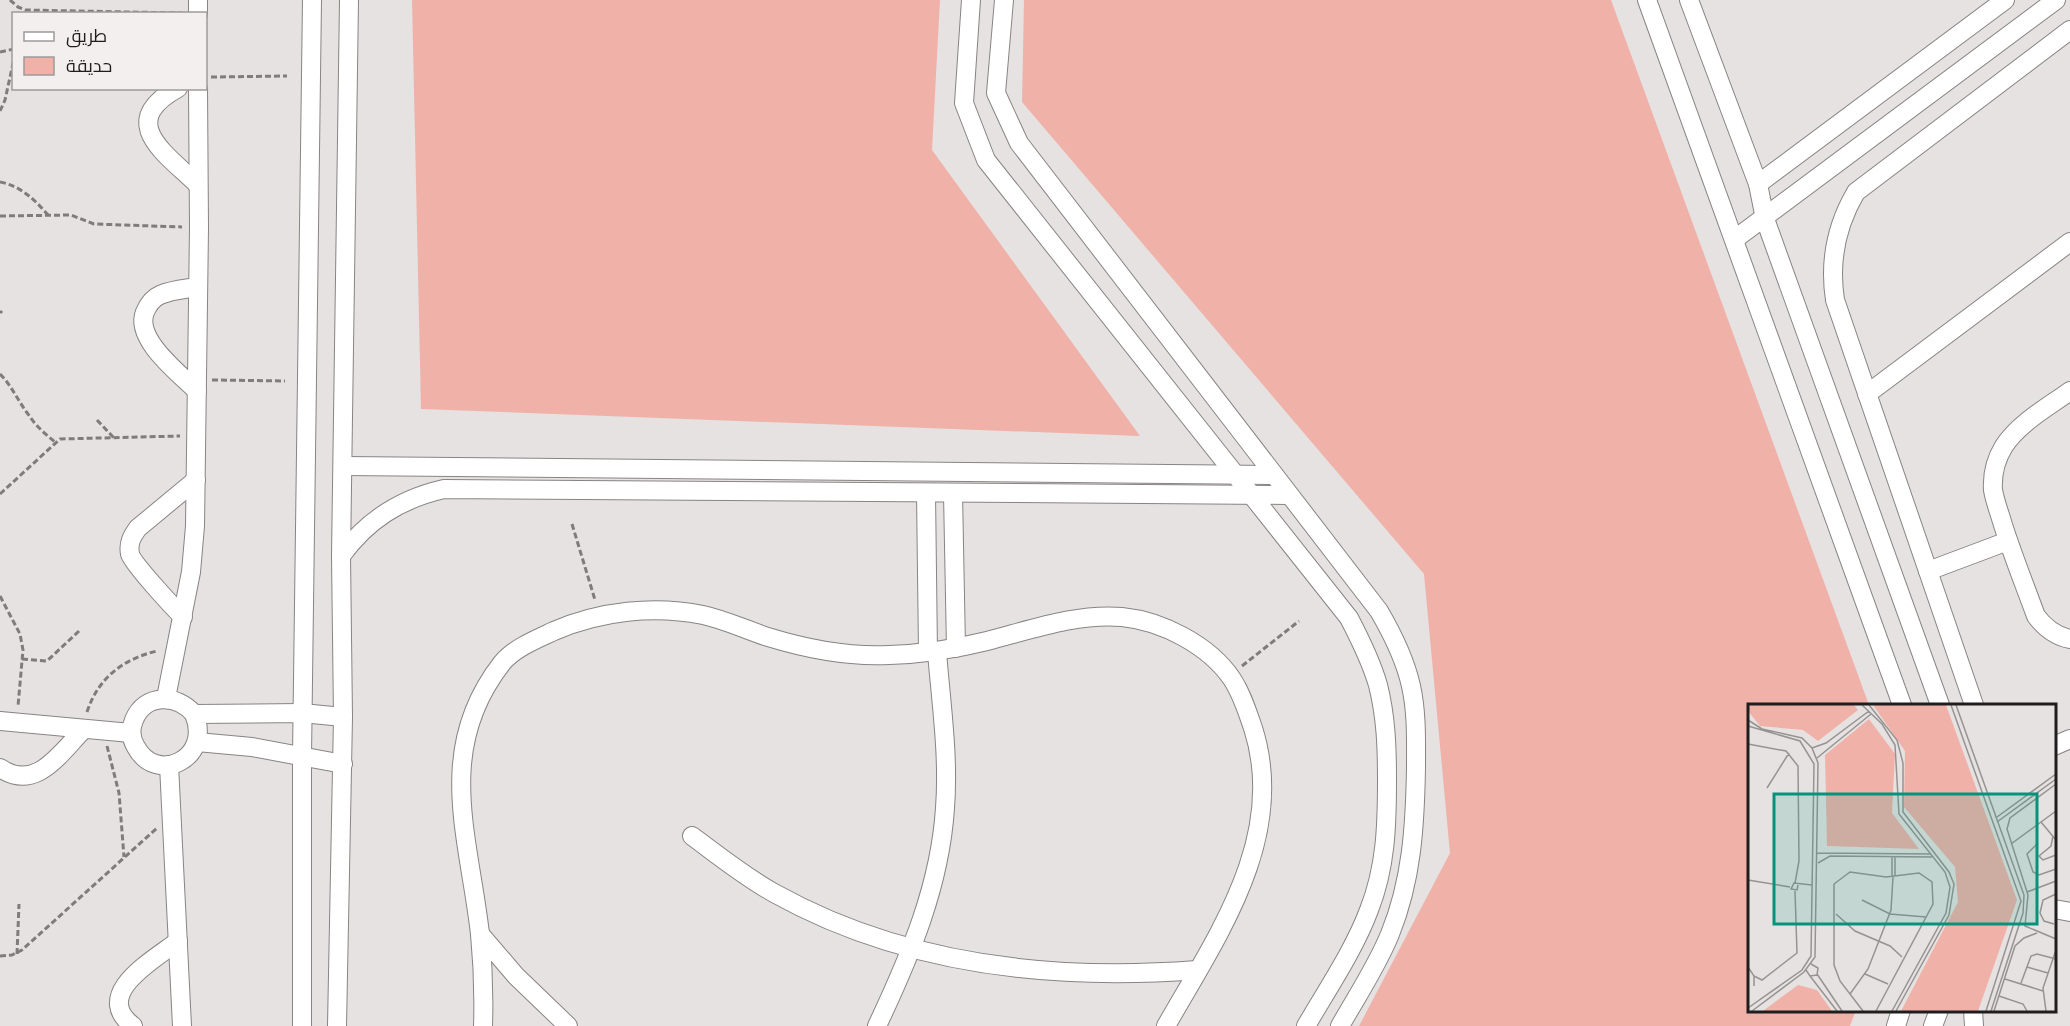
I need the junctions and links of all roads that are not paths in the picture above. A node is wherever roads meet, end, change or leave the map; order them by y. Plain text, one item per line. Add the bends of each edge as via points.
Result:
1 (312, 0) edge
2 (349, 0) edge
3 (971, 0) edge
4 (1004, 0) edge
5 (1647, 0) edge
6 (1689, 0) edge
7 (2005, 0) edge
8 (2056, 0) edge
9 (2070, 30) edge
10 (174, 90) edge
11 (198, 90) edge
12 (197, 184) junction
13 (1758, 184) junction
14 (1765, 219) junction
15 (1735, 239) junction
16 (2070, 242) edge
17 (197, 286) junction
18 (197, 385) junction
19 (2070, 391) edge
20 (1867, 394) junction
21 (343, 466) junction
22 (1234, 474) junction
23 (1273, 475) junction
24 (196, 480) junction
25 (926, 492) junction
26 (953, 493) junction
27 (1252, 495) junction
28 (1288, 495) junction
29 (2008, 541) junction
30 (341, 556) junction
31 (1928, 571) junction
32 (183, 618) junction
33 (2070, 639) edge
34 (956, 648) junction
35 (932, 652) junction
36 (166, 699) junction
37 (1902, 704) edge
38 (1940, 704) edge
39 (1974, 704) edge
40 (302, 713) junction
41 (194, 714) junction
42 (344, 717) junction
43 (9, 722) edge
44 (84, 729) junction
45 (131, 733) junction
46 (2070, 739) edge
47 (197, 742) junction
48 (2055, 746) edge
49 (302, 756) junction
50 (342, 764) junction
51 (169, 765) junction
52 (0, 768) edge
53 (692, 836) dead end
54 (2055, 909) edge
55 (2070, 912) edge
56 (480, 934) junction
57 (178, 941) junction
58 (912, 948) junction
59 (1197, 970) junction
60 (1901, 1011) edge
61 (1939, 1011) edge
62 (1973, 1011) edge
63 (133, 1026) edge
64 (182, 1026) edge
65 (302, 1026) edge
66 (337, 1026) edge
67 (483, 1026) edge
68 (568, 1026) edge
69 (877, 1026) edge
70 (1166, 1026) edge
71 (1306, 1026) edge
72 (1340, 1026) edge
73 (1896, 1026) edge
74 (1933, 1026) edge
75 (1974, 1026) edge

1 - 40 street
2 - 21 street
3 - 22 street via 963,103 986,160
4 - 23 street via 996,93 1019,142
5 - 15 street
6 - 13 street
7 - 13 street
8 - 14 street
9 - 20 street via 1856,192 1847,208 1835,242 1833,287
10 - 12 street via 154,105 148,127 158,147
11 - 12 street
12 - 17 street
13 - 14 street
14 - 15 street
14 - 38 street
15 - 37 street
16 - 20 street
17 - 18 street
17 - 18 street via 159,295 148,304 143,317 144,331 151,344
18 - 24 street
19 - 29 street via 2013,434 1997,460 1993,490
20 - 31 street
21 - 22 street
21 - 30 street
22 - 23 street
22 - 27 street
23 - 28 street
24 - 32 street via 192,561
24 - 32 street via 138,528 130,544 131,558
25 - 26 street
25 - 30 street via 444,489 412,498 384,513
25 - 35 street
26 - 27 street
26 - 34 street
27 - 28 street
27 - 71 street via 1349,618 1370,661 1387,729 1386,837 1377,887 1359,934
28 - 72 street via 1379,611 1406,667 1415,708 1415,817 1405,889 1390,934
29 - 31 street
29 - 33 street via 2036,616 2052,633
30 - 42 street
31 - 39 street
32 - 36 street
34 - 35 street
34 - 59 street via 1073,620 1122,617 1146,621 1190,641 1230,676 1242,696 1257,740 1260,815 1240,891
35 - 56 street via 845,654 795,645 733,623 666,610 600,615 534,640 506,658 475,708 465,736 460,795
35 - 58 street via 946,771 946,807 935,879
36 - 41 street via 182,703
36 - 45 street via 144,706
40 - 41 street
40 - 42 street
40 - 49 street
41 - 47 street
42 - 50 street
43 - 44 street
44 - 45 street
44 - 52 street via 45,769 35,774 11,775
45 - 51 street via 143,757
46 - 48 street
47 - 49 street
47 - 51 street via 186,758
49 - 50 street
49 - 65 street
50 - 66 street
51 - 57 street
53 - 58 street via 791,902 864,934
54 - 55 street
56 - 67 street
56 - 68 street via 516,976
57 - 63 street via 122,987 118,999 121,1012
57 - 64 street
58 - 59 street via 1054,973 1114,975
58 - 69 street
59 - 70 street
60 - 73 street
61 - 74 street
62 - 75 street

